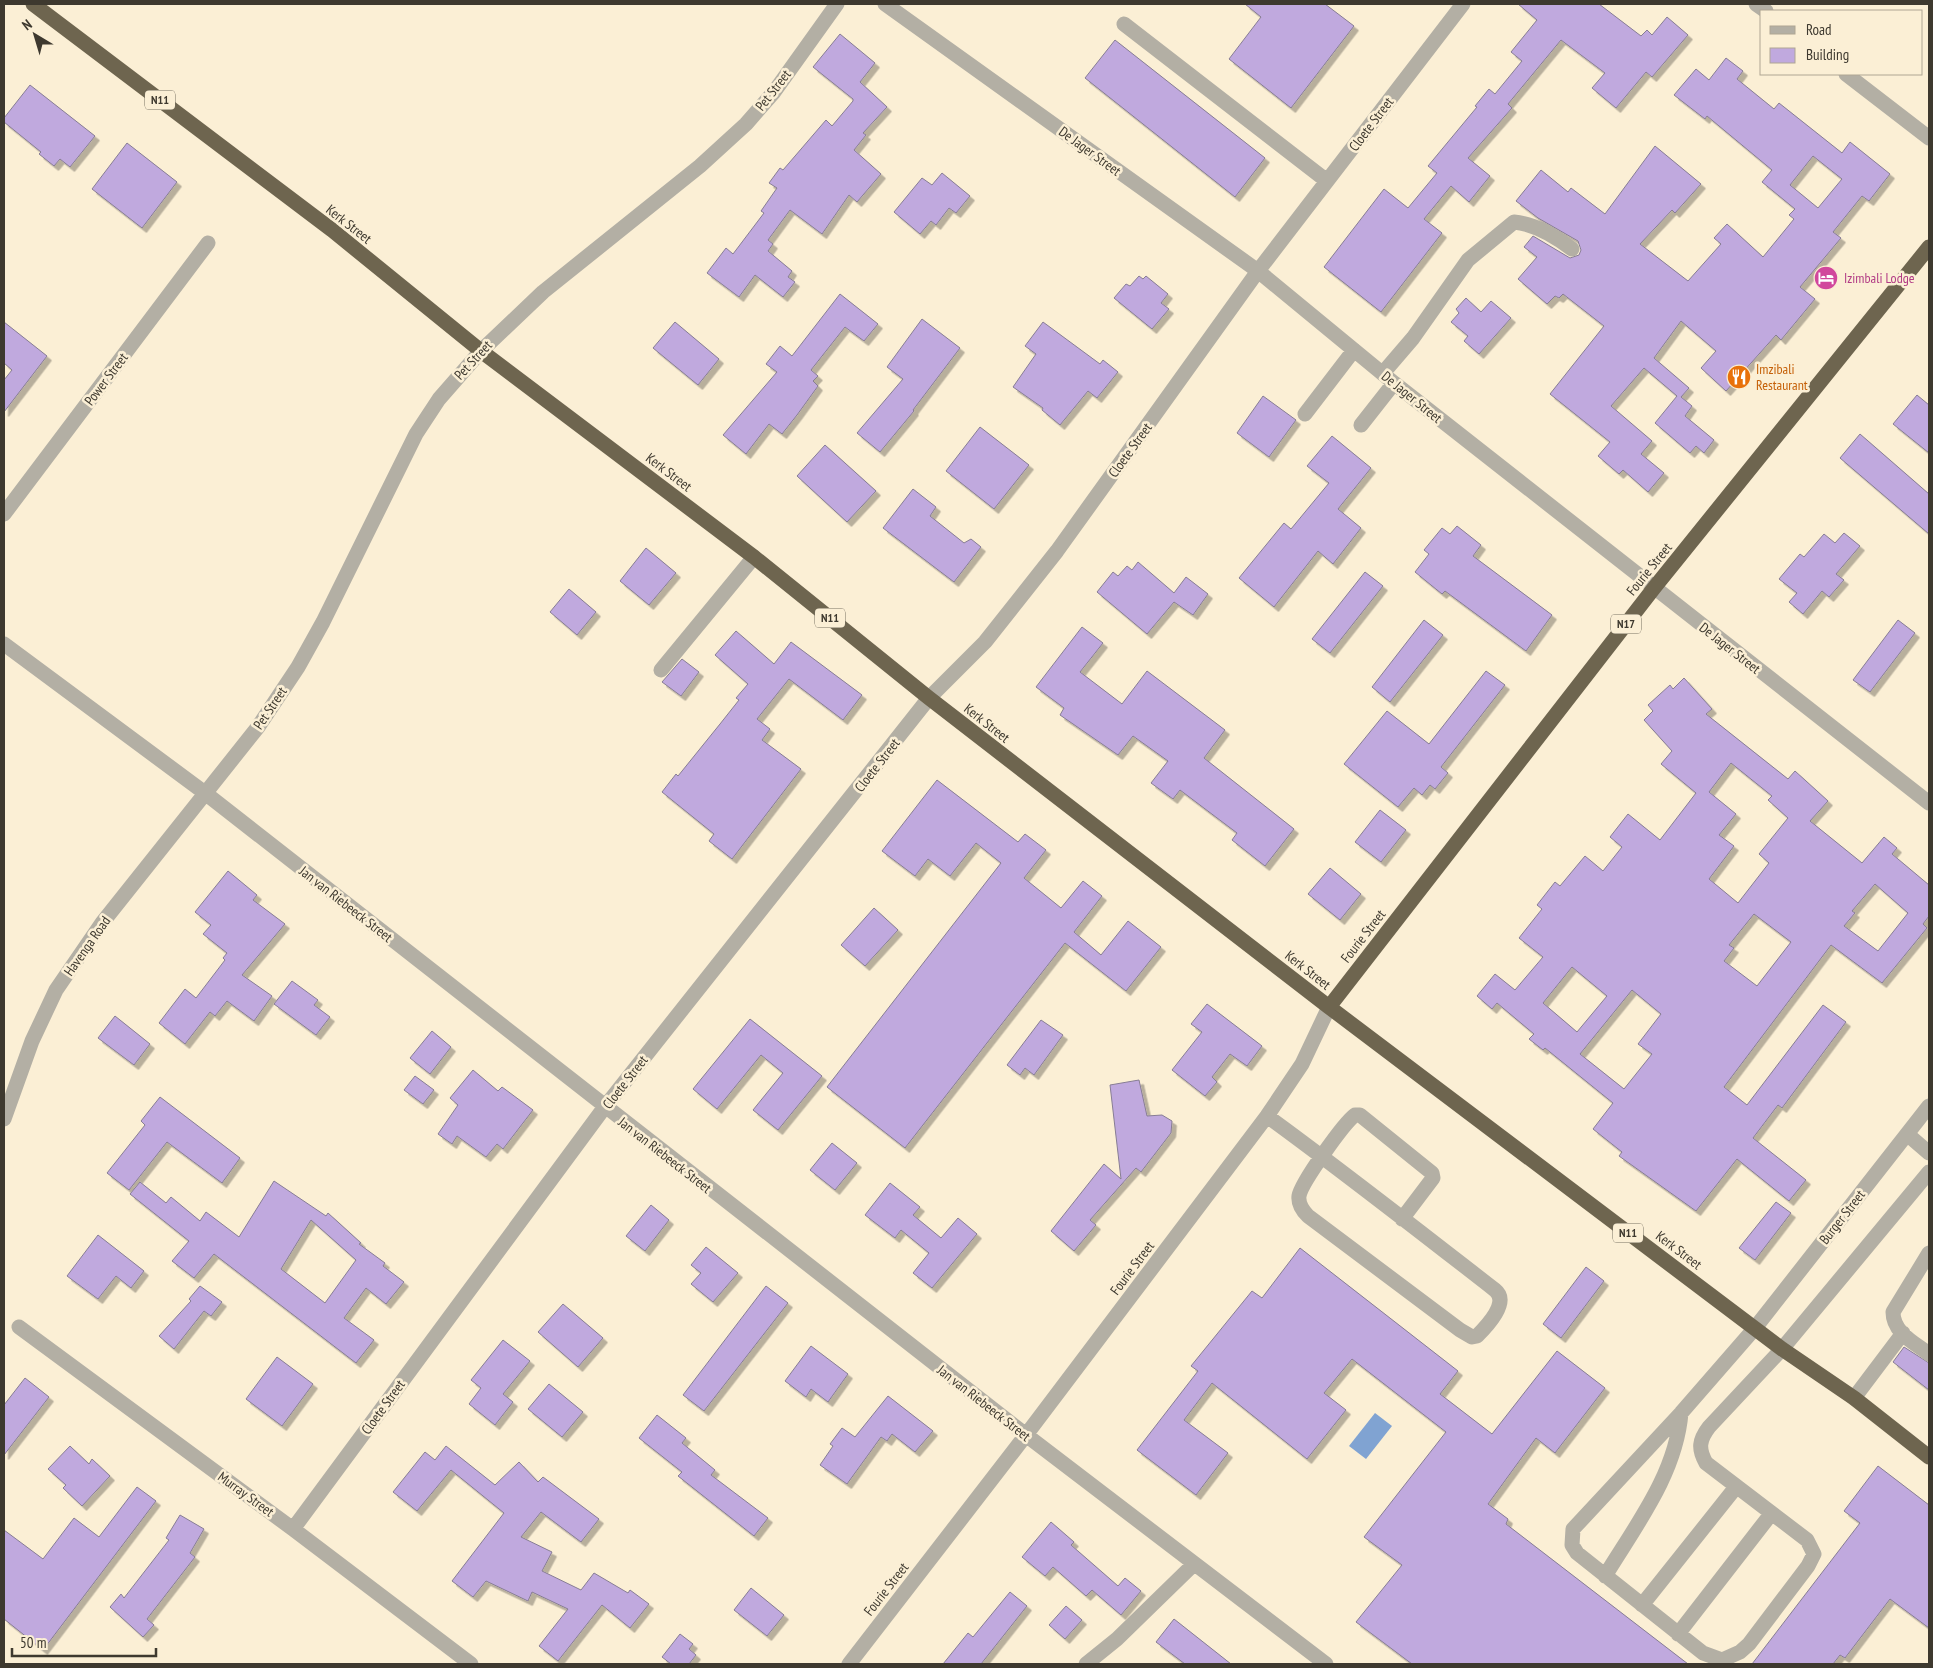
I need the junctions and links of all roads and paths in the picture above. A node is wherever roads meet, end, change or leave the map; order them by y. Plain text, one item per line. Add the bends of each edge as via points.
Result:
1 (33, 4) edge
2 (837, 4) edge
3 (885, 4) edge
4 (1463, 4) edge
5 (1124, 24) dead end
6 (1847, 75) edge
7 (1929, 138) edge
8 (1327, 181) junction
9 (208, 244) dead end
10 (1929, 247) edge
11 (1572, 249) dead end
12 (1258, 271) junction
13 (1354, 350) junction
14 (480, 351) junction
15 (1383, 373) junction
16 (1394, 383) junction
17 (1305, 414) dead end
18 (1360, 425) dead end
19 (4, 514) edge
20 (754, 557) junction
21 (1654, 588) junction
22 (4, 644) edge
23 (660, 670) dead end
24 (929, 698) junction
25 (205, 793) junction
26 (1929, 803) edge
27 (1329, 1007) junction
28 (1929, 1106) edge
29 (604, 1108) junction
30 (1267, 1116) junction
31 (4, 1119) edge
32 (1907, 1134) junction
33 (1929, 1153) edge
34 (1322, 1157) junction
35 (1929, 1172) edge
36 (1402, 1218) junction
37 (1929, 1253) edge
38 (19, 1327) dead end
39 (1755, 1328) junction
40 (1902, 1333) junction
41 (1782, 1349) junction
42 (1929, 1354) edge
43 (1854, 1398) junction
44 (1681, 1413) junction
45 (1026, 1436) junction
46 (1929, 1457) edge
47 (1736, 1487) junction
48 (1771, 1514) junction
49 (293, 1529) junction
50 (1194, 1564) junction
51 (1605, 1576) junction
52 (1642, 1605) junction
53 (1678, 1634) junction
54 (472, 1664) edge
55 (849, 1664) edge
56 (1086, 1664) edge
57 (1326, 1664) edge

1 - 14 highway, Kerk Street / N11 via 332,230
2 - 14 street, Pet Street via 774,92 746,124 700,166 543,292
3 - 12 street, De Jager Street
4 - 8 street, Cloete Street
5 - 8 street
6 - 7 street
8 - 12 street, Cloete Street
9 - 19 street, Power Street
10 - 21 highway, Fourie Street / N17
11 - 15 street via 1555,236 1514,222 1468,260 1413,338
12 - 13 street, De Jager Street
12 - 24 street, Cloete Street via 1057,551 985,642
13 - 15 street, De Jager Street
13 - 17 street
14 - 20 highway, Kerk Street / N11
14 - 25 street, Pet Street via 456,378 416,434 298,666 258,727
15 - 16 street, De Jager Street
16 - 18 street
16 - 21 street, De Jager Street
20 - 23 street
20 - 24 highway, Kerk Street / N11
21 - 26 street, De Jager Street
21 - 27 highway, Fourie Street / N17
22 - 25 street, Jan van Riebeeck Street
24 - 27 highway, Kerk Street / N11
24 - 29 street, Cloete Street
25 - 29 street, Jan van Riebeeck Street
25 - 31 street, Havenga Road via 102,923 56,990 32,1041
27 - 30 street, Fourie Street via 1302,1064
27 - 39 highway, Kerk Street / N11
28 - 32 street, Burger Street
29 - 45 street, Jan van Riebeeck Street
29 - 49 street, Cloete Street
30 - 34 street
30 - 45 street, Fourie Street
32 - 33 street
32 - 39 street, Burger Street
34 - 36 street
34 - 36 street via 1351,1118 1360,1114 1428,1167 1433,1178
34 - 36 street via 1299,1195 1304,1212 1460,1330 1472,1337 1477,1336 1499,1307 1502,1301 1499,1293
35 - 41 street
37 - 40 street via 1893,1312 1894,1324
38 - 49 street, Murray Street
39 - 41 highway, Kerk Street / N11
39 - 44 street, Burger Street
40 - 42 street
40 - 43 street
41 - 43 highway, Kerk Street / N11
41 - 47 street via 1702,1438 1701,1454 1706,1463
43 - 46 highway, Kerk Street / N11
44 - 51 street via 1680,1434 1667,1472
44 - 51 street, Burger Street via 1573,1529 1572,1545 1577,1553
45 - 50 street, Jan van Riebeeck Street
45 - 55 street, Fourie Street
47 - 48 street
47 - 52 street
48 - 53 street
48 - 53 street via 1807,1540 1814,1554 1750,1644 1722,1660 1703,1653
49 - 54 street, Murray Street
50 - 56 street via 1117,1639
50 - 57 street, Jan van Riebeeck Street
51 - 52 street
52 - 53 street

